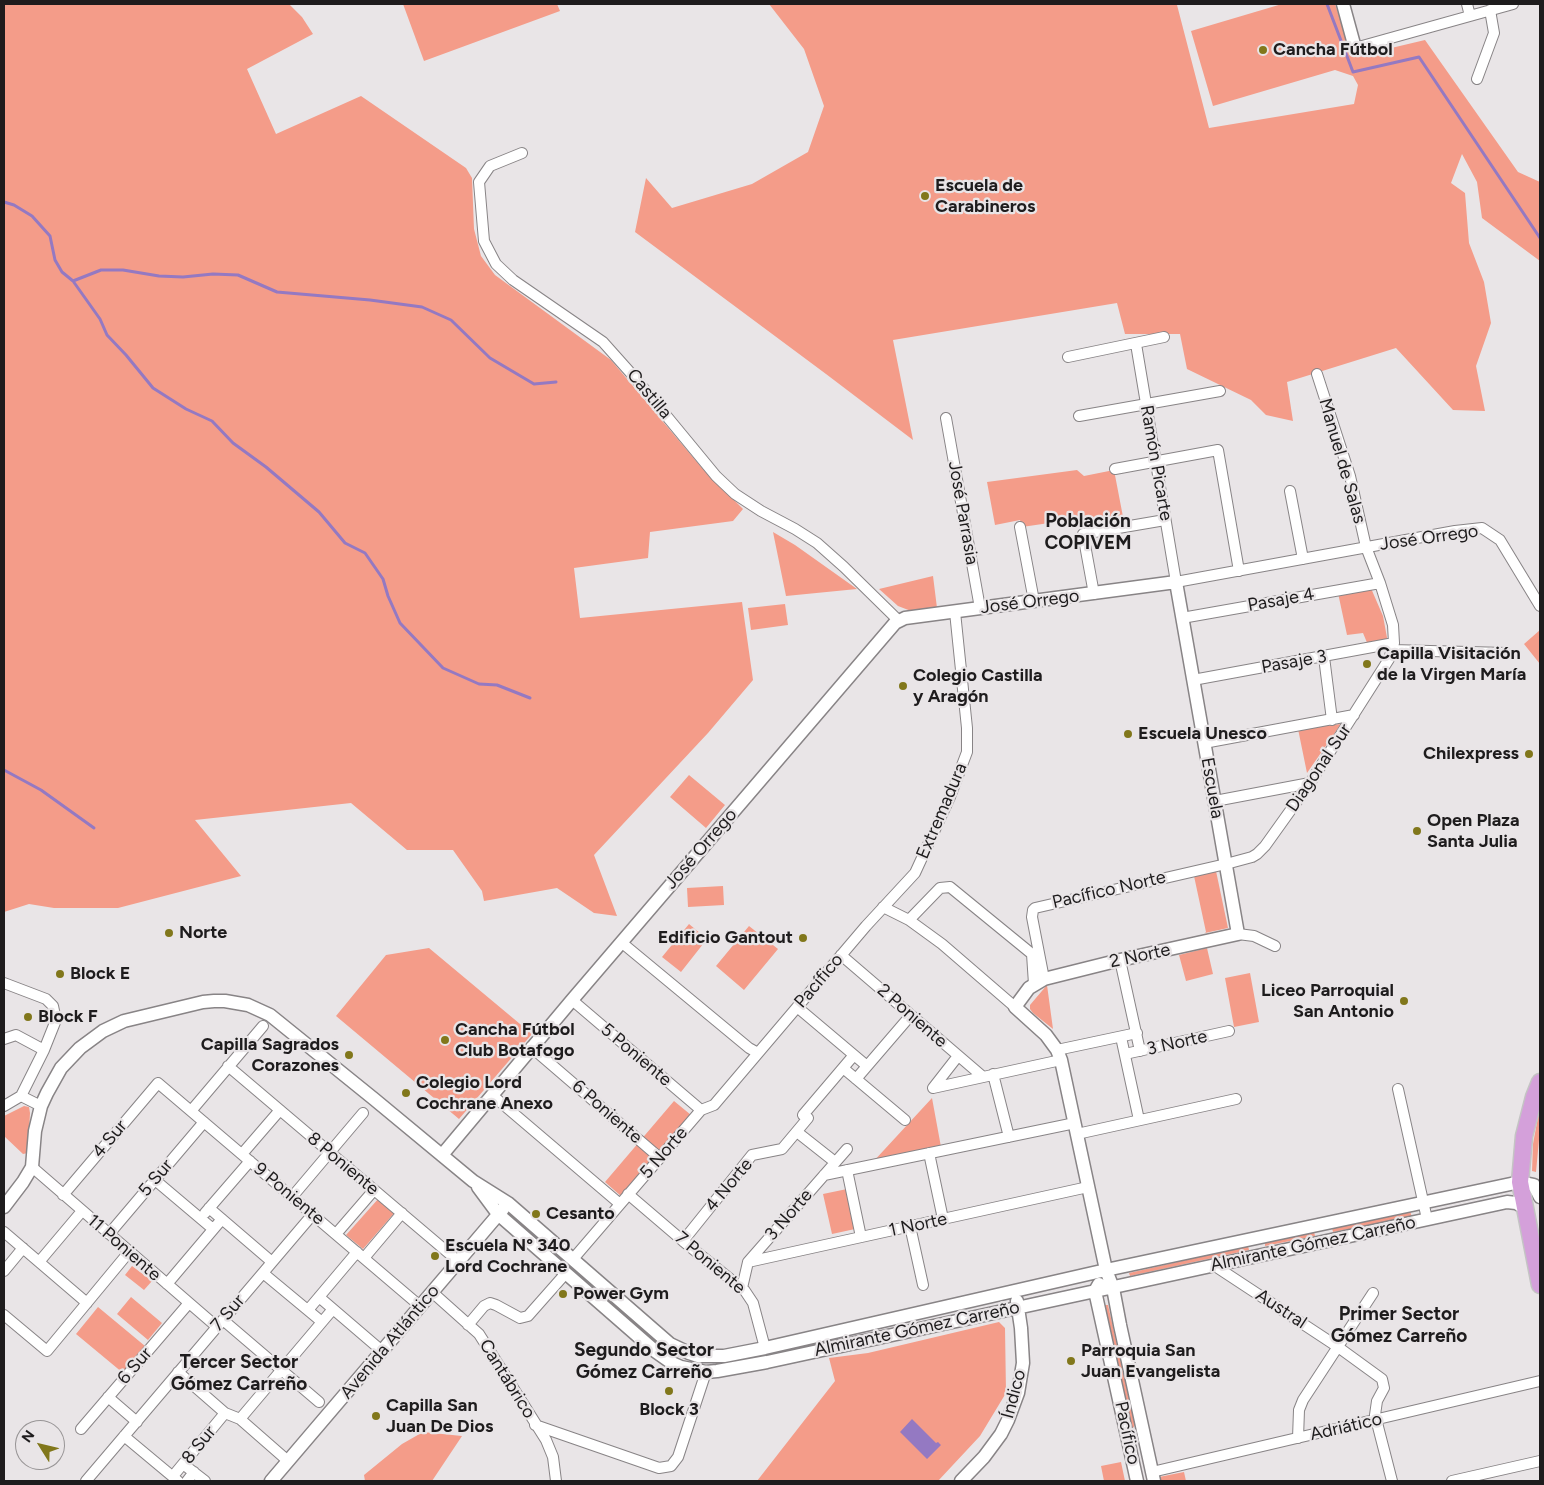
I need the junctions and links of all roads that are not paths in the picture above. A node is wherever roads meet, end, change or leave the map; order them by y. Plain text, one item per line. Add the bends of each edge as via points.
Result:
1 (1343, 4) edge
2 (1467, 4) edge
3 (1513, 4) edge
4 (1490, 10) junction
5 (1470, 16) junction
6 (1355, 48) joint
7 (1477, 79) dead end
8 (522, 153) dead end
9 (1164, 337) dead end
10 (1136, 344) junction
11 (1068, 357) dead end
12 (1317, 374) dead end
13 (1220, 390) dead end
14 (1146, 404) junction
15 (1079, 416) dead end
16 (946, 418) dead end
17 (1156, 462) junction
18 (1115, 468) dead end
19 (1290, 491) dead end
20 (1165, 520) junction
21 (1020, 527) dead end
22 (1366, 547) junction
23 (1303, 559) junction
24 (1239, 571) junction
25 (1176, 582) junction
26 (1380, 583) junction
27 (1094, 594) junction
28 (1034, 601) junction
29 (1540, 606) edge
30 (980, 608) junction
31 (955, 612) junction
32 (1182, 618) junction
33 (898, 621) junction
34 (1393, 647) junction
35 (1506, 652) dead end
36 (1324, 657) junction
37 (1193, 680) junction
38 (1354, 715) junction
39 (1332, 720) junction
40 (1204, 742) junction
41 (1310, 783) junction
42 (1215, 801) junction
43 (1226, 864) junction
44 (883, 907) junction
45 (909, 920) junction
46 (1238, 934) junction
47 (621, 942) junction
48 (1275, 946) dead end
49 (842, 954) junction
50 (1120, 960) junction
51 (1039, 981) junction
52 (4, 983) edge
53 (572, 1000) junction
54 (797, 1007) junction
55 (1015, 1007) junction
56 (911, 1015) junction
57 (263, 1026) dead end
58 (1229, 1031) dead end
59 (1136, 1033) junction
60 (1121, 1037) junction
61 (4, 1039) edge
62 (532, 1047) junction
63 (44, 1050) junction
64 (1140, 1051) junction
65 (758, 1053) junction
66 (1125, 1054) junction
67 (854, 1055) junction
68 (1059, 1055) junction
69 (958, 1056) junction
70 (228, 1066) junction
71 (867, 1066) junction
72 (843, 1068) junction
73 (993, 1074) junction
74 (982, 1076) junction
75 (856, 1079) junction
76 (1540, 1082) edge
77 (158, 1083) joint
78 (1398, 1089) dead end
79 (492, 1095) junction
80 (21, 1096) junction
81 (1236, 1099) dead end
82 (4, 1106) edge
83 (42, 1106) junction
84 (280, 1110) junction
85 (701, 1110) junction
86 (191, 1111) junction
87 (363, 1113) dead end
88 (905, 1120) dead end
89 (1139, 1120) junction
90 (204, 1122) junction
91 (1076, 1128) junction
92 (797, 1132) junction
93 (1009, 1138) junction
94 (847, 1149) dead end
95 (330, 1152) junction
96 (929, 1153) junction
97 (442, 1155) junction
98 (246, 1158) junction
99 (660, 1158) junction
100 (834, 1162) junction
101 (32, 1168) junction
102 (846, 1170) junction
103 (824, 1175) junction
104 (155, 1180) junction
105 (473, 1181) junction
106 (1520, 1182) junction
107 (1088, 1187) junction
108 (374, 1190) junction
109 (628, 1194) junction
110 (63, 1195) junction
111 (292, 1197) junction
112 (1540, 1197) edge
113 (508, 1202) junction
114 (1423, 1203) junction
115 (620, 1204) junction
116 (4, 1207) edge
117 (209, 1208) junction
118 (1525, 1208) junction
119 (82, 1211) junction
120 (402, 1213) junction
121 (313, 1214) junction
122 (498, 1214) junction
123 (201, 1218) junction
124 (222, 1219) junction
125 (943, 1219) junction
126 (1427, 1220) junction
127 (1320, 1224) junction
128 (910, 1226) junction
129 (214, 1229) junction
130 (4, 1232) edge
131 (109, 1234) junction
132 (336, 1234) junction
133 (861, 1237) junction
134 (1253, 1239) junction
135 (683, 1241) junction
136 (1323, 1242) junction
137 (23, 1248) junction
138 (129, 1252) junction
139 (361, 1255) junction
140 (1256, 1257) junction
141 (573, 1259) junction
142 (458, 1261) junction
143 (39, 1262) junction
144 (272, 1262) junction
145 (748, 1262) junction
146 (1215, 1266) junction
147 (1106, 1270) junction
148 (4, 1271) edge
149 (263, 1273) junction
150 (566, 1273) junction
151 (167, 1284) junction
152 (1540, 1285) edge
153 (923, 1286) dead end
154 (742, 1288) junction
155 (1113, 1288) junction
156 (1014, 1291) junction
157 (1096, 1291) junction
158 (432, 1292) junction
159 (1373, 1293) dead end
160 (319, 1297) junction
161 (87, 1302) junction
162 (189, 1303) junction
163 (420, 1306) junction
164 (1018, 1308) junction
165 (333, 1309) junction
166 (308, 1310) junction
167 (4, 1315) edge
168 (322, 1322) junction
169 (220, 1324) junction
170 (468, 1325) junction
171 (1338, 1347) junction
172 (765, 1348) junction
173 (382, 1351) junction
174 (282, 1370) junction
175 (178, 1372) junction
176 (706, 1372) junction
177 (1540, 1381) edge
178 (108, 1397) junction
179 (319, 1402) dead end
180 (225, 1413) junction
181 (240, 1419) junction
182 (1376, 1420) junction
183 (137, 1422) junction
184 (535, 1425) junction
185 (81, 1429) dead end
186 (124, 1436) junction
187 (1298, 1438) junction
188 (288, 1461) junction
189 (1540, 1461) edge
190 (183, 1464) junction
191 (194, 1472) junction
192 (1153, 1477) edge
193 (176, 1479) edge
194 (1474, 1479) edge
195 (86, 1481) edge
196 (187, 1481) edge
197 (205, 1481) edge
198 (271, 1481) edge
199 (556, 1481) edge
200 (961, 1481) edge
201 (1137, 1481) edge
202 (1392, 1481) edge
203 (1452, 1481) edge

1 - 6 street
2 - 5 street
3 - 4 street
4 - 5 street
4 - 7 street via 1494,33
5 - 6 street
8 - 33 street, Castilla via 490,166 480,182 484,241 496,264 512,280 603,342 716,476 735,494 817,543
9 - 10 street
10 - 11 street
10 - 14 street, Ramón Picarte
12 - 22 street, Manuel de Salas via 1350,476
13 - 14 street
14 - 15 street
14 - 17 street, Ramón Picarte
16 - 30 street, José Parrasia
17 - 18 street
17 - 20 street, Ramón Picarte
17 - 24 street via 1218,450
19 - 23 street
20 - 25 street, Ramón Picarte
20 - 27 street via 1083,534
21 - 28 street
22 - 23 street, José Orrego
22 - 26 street
22 - 29 street, José Orrego via 1482,528 1500,540
23 - 24 street, José Orrego
24 - 25 street, José Orrego
25 - 27 street, José Orrego
25 - 32 street, Escuela
26 - 32 street, Pasaje 4
26 - 34 street via 1393,625
27 - 28 street, José Orrego
28 - 30 street, José Orrego
30 - 31 street, José Orrego
31 - 33 street, José Orrego
31 - 44 street, Extremadura via 968,728 966,758 915,873
32 - 37 street, Escuela
33 - 47 street, José Orrego
34 - 35 street
34 - 36 street, Pasaje 3
34 - 38 street, Diagonal Sur via 1389,659
36 - 37 street, Pasaje 3
36 - 39 street
37 - 40 street, Escuela
38 - 39 street
38 - 41 street, Diagonal Sur
39 - 40 street
40 - 42 street, Escuela
41 - 42 street
41 - 43 street, Diagonal Sur via 1262,851
42 - 43 street, Escuela
43 - 46 street, Escuela
43 - 51 street, Pacífico Norte via 1035,908 1032,917
44 - 45 street, Pacífico
44 - 49 street, Pacífico
45 - 51 street via 940,888 950,887 1032,954
45 - 55 street, Pacífico
46 - 48 street, 2 Norte via 1254,936
46 - 50 street, 2 Norte
47 - 53 street
47 - 65 street
49 - 54 street, Pacífico
49 - 56 street, 2 Poniente
50 - 51 street, 2 Norte
50 - 59 street
51 - 55 street
52 - 63 street via 42,997 53,1006 56,1020
53 - 62 street
53 - 85 street, 5 Poniente
54 - 65 street, Pacífico
54 - 67 street
55 - 68 street, Pacífico via 1046,1035
56 - 69 street, 2 Poniente
56 - 71 street
57 - 70 street
58 - 64 street, 3 Norte
59 - 60 street, 3 Norte
59 - 64 street
60 - 66 street
60 - 68 street, 3 Norte
61 - 63 street via 16,1035
62 - 79 street
62 - 99 street, 6 Poniente
63 - 80 street
64 - 66 street, 3 Norte
65 - 85 street, 5 Norte via 714,1105
66 - 89 street
67 - 71 street
67 - 72 street, 4 Norte
68 - 73 street, 3 Norte
68 - 91 street, Pacífico
69 - 74 street, 2 Poniente
69 - 74 street, 3 Norte via 933,1088
70 - 84 street, 8 Poniente
70 - 86 street
71 - 75 street
72 - 75 street
72 - 92 street, 4 Norte via 803,1115 808,1118
73 - 74 street, 3 Norte
73 - 93 street
75 - 88 street
76 - 106 main road via 1524,1136
77 - 86 street, 9 Poniente
77 - 110 street, 4 Sur
78 - 114 street, Almirante Gómez Carreño
79 - 97 street
79 - 115 street
80 - 82 street
80 - 83 street
81 - 89 street
83 - 97 street, Almirante Gómez Carreño via 61,1068 103,1031 133,1018 203,1002 225,1001 248,1005 270,1015
83 - 101 street, Almirante Gómez Carreño via 35,1131
84 - 95 street, 8 Poniente
84 - 98 street
85 - 99 street, 5 Norte
86 - 90 street, 9 Poniente
87 - 95 street
89 - 91 street
90 - 98 street, 9 Poniente
90 - 104 street, 5 Sur
91 - 93 street
91 - 107 street, Pacífico
92 - 100 street
92 - 135 street, 4 Norte via 782,1149 752,1155
93 - 96 street
94 - 100 street, 3 Norte
95 - 108 street, 8 Poniente
95 - 111 street
96 - 102 street
96 - 125 street
97 - 105 street, Almirante Gómez Carreño
98 - 111 street, 9 Poniente
98 - 117 street
99 - 109 street, 5 Norte
100 - 103 street, 3 Norte
101 - 110 street, 11 Poniente
101 - 116 street, Almirante Gómez Carreño
102 - 103 street
102 - 133 street
103 - 145 street, 3 Norte
104 - 123 street
104 - 131 street, 5 Sur
105 - 113 street, Almirante Gómez Carreño
105 - 122 street, Almirante Gómez Carreño
106 - 112 street via 1534,1185
106 - 114 street, Almirante Gómez Carreño
106 - 118 main road
107 - 125 street, 1 Norte
107 - 147 street, Pacífico
108 - 120 street, 8 Poniente
108 - 132 street
109 - 115 street, 5 Norte
109 - 135 street, 7 Poniente
110 - 119 street, 11 Poniente
111 - 121 street, 9 Poniente
113 - 122 street, Avenida Atlántico
113 - 141 street, Almirante Gómez Carreño
114 - 126 street, Almirante Gómez Carreño
114 - 127 street, Almirante Gómez Carreño
115 - 141 street, 5 Norte
117 - 123 street
117 - 124 street
118 - 126 street, Almirante Gómez Carreño via 1507,1202
118 - 152 main road
119 - 131 street, 11 Poniente
119 - 143 street
120 - 139 street
120 - 142 street, 8 Poniente
121 - 132 street, 9 Poniente
121 - 144 street, 7 Sur
122 - 142 street, Avenida Atlántico
122 - 150 street, Almirante Gómez Carreño
123 - 129 street
124 - 129 street
124 - 144 street
125 - 128 street, 1 Norte
126 - 136 street, Almirante Gómez Carreño
127 - 134 street, Almirante Gómez Carreño
127 - 136 street
128 - 133 street, 1 Norte
128 - 153 street
129 - 151 street
130 - 137 street
131 - 138 street, 11 Poniente
132 - 139 street, 9 Poniente
133 - 145 street, 1 Norte
134 - 140 street
134 - 147 street, Almirante Gómez Carreño
135 - 154 street, 7 Poniente
136 - 140 street, Almirante Gómez Carreño
137 - 143 street
137 - 148 street
138 - 151 street, 11 Poniente
138 - 161 street
139 - 160 street
139 - 163 street, 9 Poniente
140 - 146 street, Almirante Gómez Carreño
141 - 172 street, Almirante Gómez Carreño via 679,1349 698,1356 716,1357
142 - 158 street, Avenida Atlántico
143 - 161 street
144 - 149 street, 7 Sur
145 - 154 street, 3 Norte
146 - 155 street, Almirante Gómez Carreño
146 - 171 street, Austral
147 - 155 street, Pacífico
147 - 156 street, Almirante Gómez Carreño
147 - 157 street
149 - 166 street
149 - 169 street, 7 Sur
150 - 170 street via 528,1316 520,1318 490,1303
150 - 176 street, Almirante Gómez Carreño via 663,1358 681,1367
151 - 162 street, 11 Poniente
154 - 172 street, 7 Poniente via 753,1303
155 - 157 street, Almirante Gómez Carreño
155 - 192 street, Pacífico
156 - 164 street, Índico
156 - 172 street, Almirante Gómez Carreño
157 - 164 street, Almirante Gómez Carreño
157 - 201 street, Pacífico
158 - 163 street, Avenida Atlántico
158 - 170 street, Cantábrico
159 - 171 street
160 - 165 street
160 - 166 street
161 - 167 street via 46,1351
162 - 169 street, 11 Poniente
162 - 178 street, 6 Sur
163 - 173 street, Avenida Atlántico
164 - 176 street, Almirante Gómez Carreño
164 - 200 street, Índico via 1023,1364 1014,1407 993,1446
165 - 168 street, 8 Sur
165 - 173 street
166 - 168 street
168 - 174 street, 8 Sur
169 - 174 street, 11 Poniente
169 - 175 street, 7 Sur
170 - 184 street, Cantábrico via 479,1334
171 - 182 street, Austral via 1384,1382 1375,1406
171 - 187 street via 1303,1400 1299,1410
173 - 188 street, Avenida Atlántico
174 - 179 street, 11 Poniente
174 - 181 street, 8 Sur
175 - 180 street
175 - 183 street, 7 Sur
176 - 184 street via 678,1457 671,1466 658,1468
177 - 182 street, Adriático
178 - 183 street
178 - 185 street, 6 Sur
180 - 181 street
180 - 190 street, 8 Sur
181 - 188 street
182 - 187 street, Adriático
182 - 202 street, Austral
183 - 186 street, 7 Sur
184 - 199 street, Cantábrico via 550,1449
186 - 193 street
186 - 195 street, 7 Sur
187 - 192 street, Adriático
188 - 198 street, Avenida Atlántico
189 - 194 street
190 - 191 street
190 - 193 street, 8 Sur
191 - 196 street, 8 Sur
191 - 197 street
194 - 203 street

